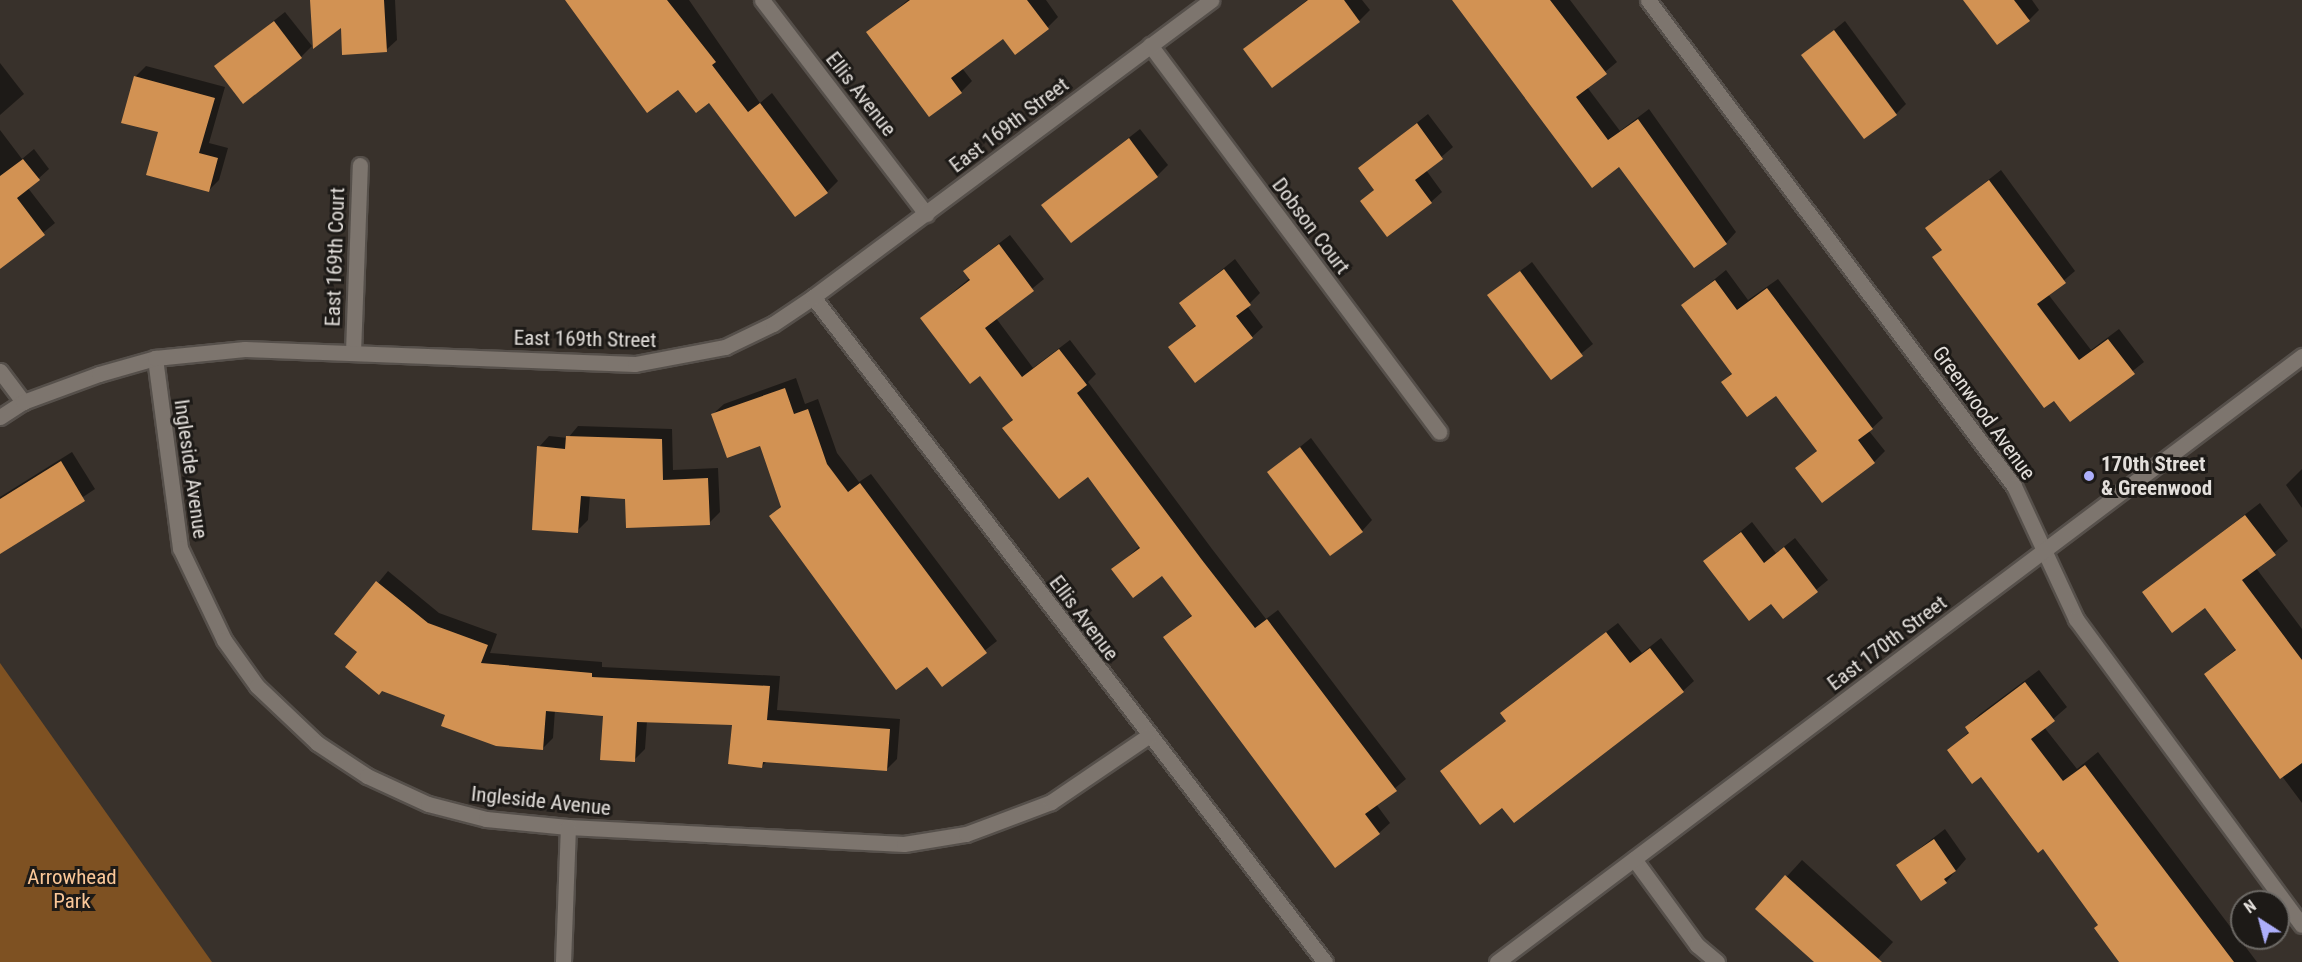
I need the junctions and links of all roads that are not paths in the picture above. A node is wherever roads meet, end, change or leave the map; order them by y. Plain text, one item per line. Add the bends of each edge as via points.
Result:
1 (762, 0) edge
2 (1211, 0) edge
3 (1648, 0) edge
4 (1150, 45) junction
5 (360, 165) dead end
6 (927, 214) junction
7 (813, 297) junction
8 (353, 352) junction
9 (2302, 356) edge
10 (155, 358) junction
11 (0, 371) edge
12 (23, 402) junction
13 (0, 417) edge
14 (1438, 432) dead end
15 (2043, 552) junction
16 (1148, 736) junction
17 (568, 827) junction
18 (1634, 859) junction
19 (2302, 926) edge
20 (563, 962) edge
21 (1325, 962) edge
22 (1497, 962) edge
23 (1717, 962) edge

1 - 6 street, Ellis Avenue
2 - 4 street, East 169th Street
3 - 15 street, Greenwood Avenue via 2014,486
4 - 6 street, East 169th Street
4 - 14 street, Dobson Court
5 - 8 street, East 169th Court
6 - 7 street, East 169th Street
7 - 8 street, East 169th Street via 773,324 725,347 668,361 600,364
7 - 16 street, Ellis Avenue
8 - 10 street, East 169th Street via 245,349
9 - 15 street, East 170th Street
10 - 12 street, East 169th Street
10 - 17 street, Ingleside Avenue via 180,548 224,640 257,686 317,743 367,777 398,792 462,814
11 - 12 street
12 - 13 street, East 169th Street
15 - 18 street, East 170th Street
15 - 19 street, Greenwood Avenue via 2076,619
16 - 17 street, Ingleside Avenue via 1050,802 966,834 904,844
16 - 21 street, Ellis Avenue
17 - 20 street
18 - 22 street, East 170th Street
18 - 23 street via 1697,945

